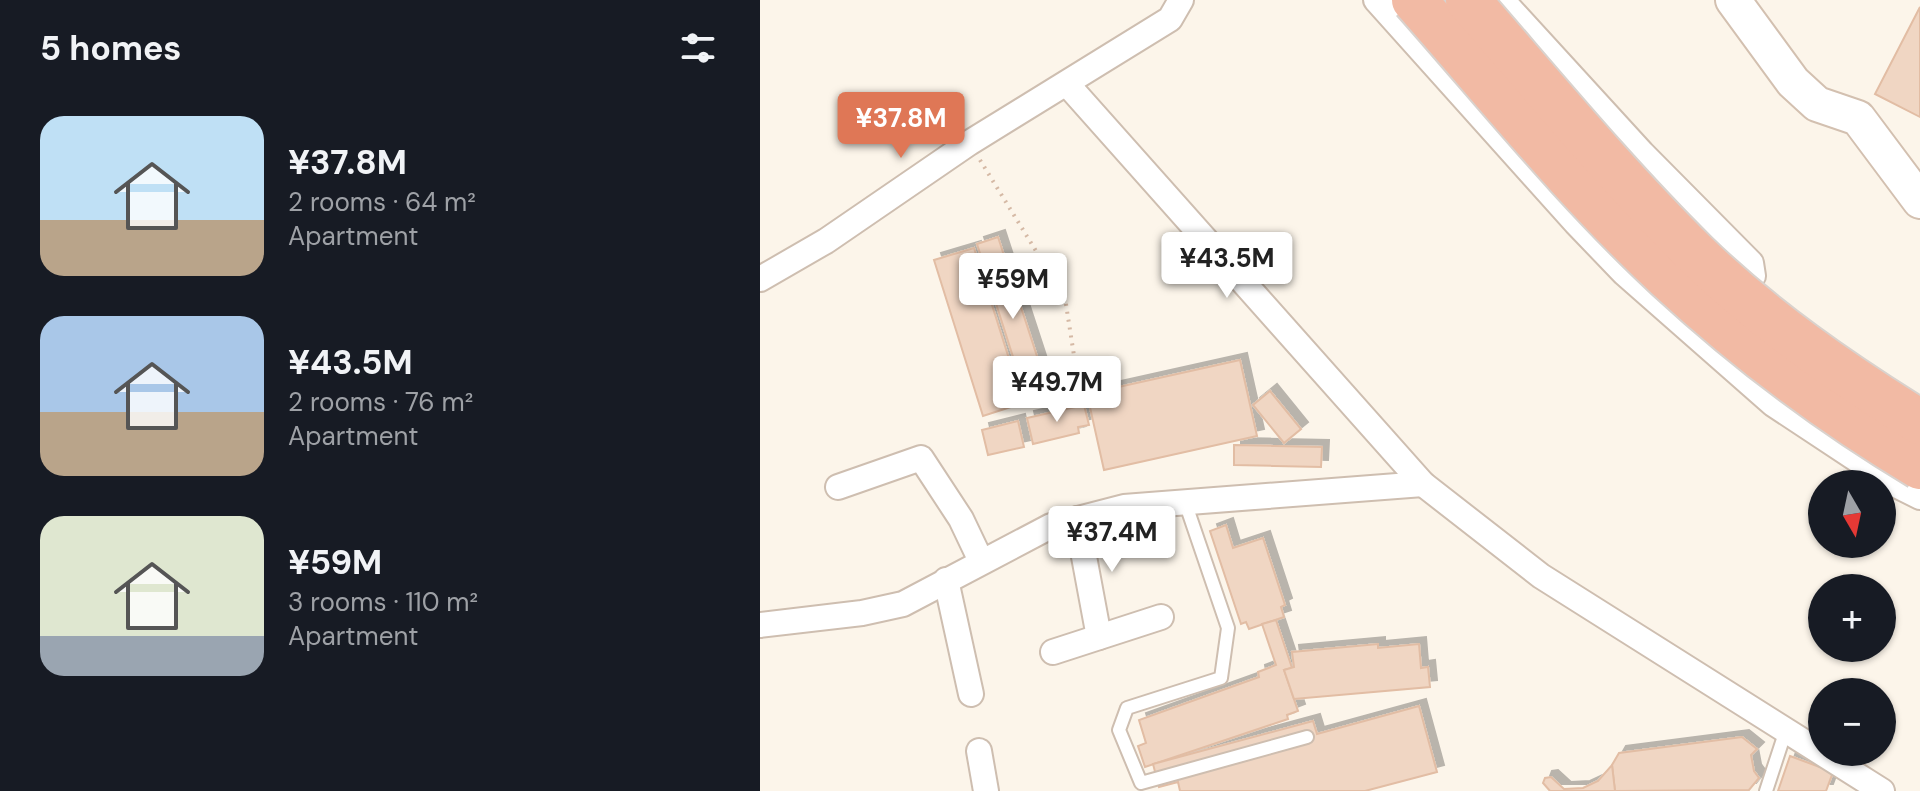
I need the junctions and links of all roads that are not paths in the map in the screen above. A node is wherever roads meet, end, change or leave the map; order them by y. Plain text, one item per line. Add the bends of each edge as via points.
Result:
1 (1181, 0) edge
2 (1376, 0) edge
3 (1414, 0) edge
4 (1468, 0) edge
5 (1502, 0) edge
6 (1733, 0) edge
7 (1067, 84) junction
8 (1920, 201) edge
9 (760, 279) edge
10 (1702, 344) junction
11 (1920, 422) edge
12 (1920, 467) edge
13 (1423, 484) junction
14 (838, 487) dead end
15 (1920, 497) edge
16 (1185, 502) junction
17 (1077, 519) junction
18 (981, 561) junction
19 (946, 580) junction
20 (1161, 617) dead end
21 (760, 625) edge
22 (1099, 637) junction
23 (1053, 652) dead end
24 (971, 694) dead end
25 (1786, 730) junction
26 (1307, 737) dead end
27 (979, 751) dead end
28 (986, 791) edge
29 (1766, 791) edge
30 (1882, 791) edge

1 - 7 street via 1170,19
2 - 10 street via 1576,223
3 - 12 highway, bridge via 1667,277 1785,377
4 - 11 highway, bridge via 1697,254 1812,350
5 - 10 street via 1751,263 1753,276
6 - 8 street via 1793,82 1817,104 1858,118
7 - 9 street
7 - 13 street
10 - 15 street via 1773,404
13 - 16 street
13 - 25 street via 1541,576
14 - 18 street via 921,458
16 - 17 street via 1124,507
16 - 26 lane via 1228,628 1223,666 1221,678 1127,708 1119,730 1141,783
17 - 18 street via 1051,526
17 - 22 street
18 - 19 street
19 - 21 street via 903,604
19 - 24 street
20 - 22 street
22 - 23 street
25 - 29 lane
25 - 30 street
27 - 28 street

